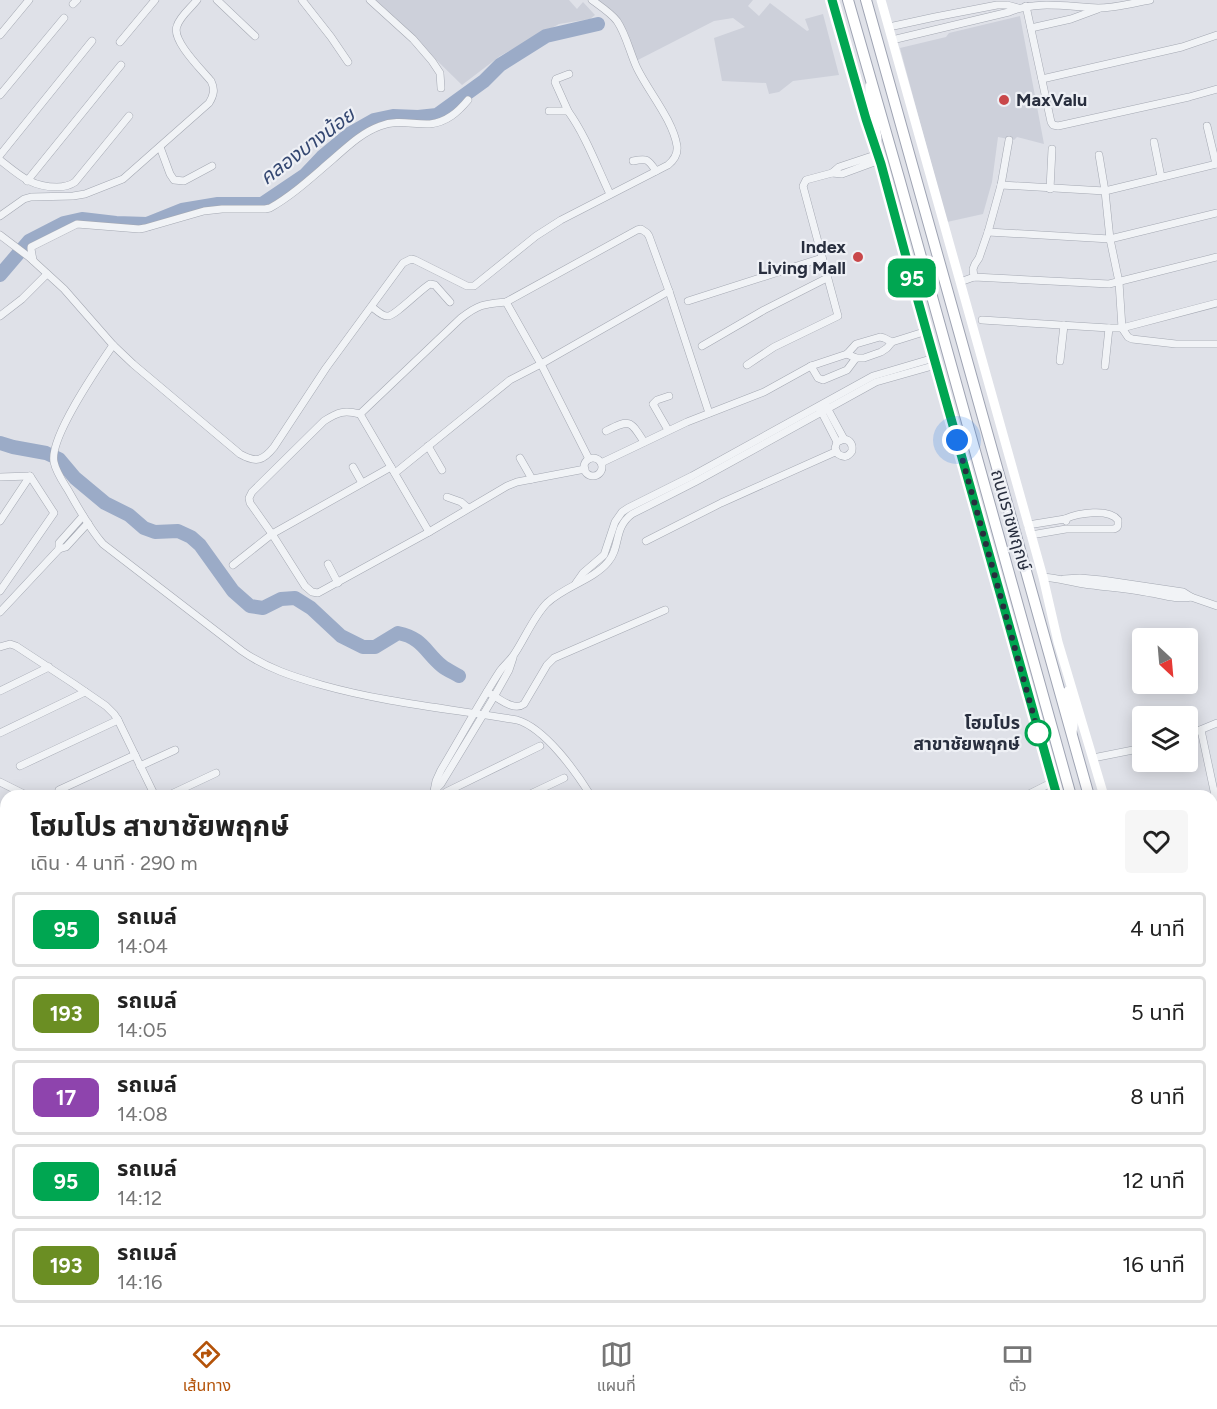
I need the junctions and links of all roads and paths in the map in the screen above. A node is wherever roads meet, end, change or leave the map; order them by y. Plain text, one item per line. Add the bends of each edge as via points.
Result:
1 (29, 0) edge
2 (155, 0) edge
3 (197, 0) edge
4 (218, 0) edge
5 (302, 0) edge
6 (370, 0) edge
7 (592, 0) edge
8 (832, 0) edge
9 (848, 0) edge
10 (866, 0) edge
11 (881, 0) edge
12 (1150, 0) edge
13 (1022, 7) junction
14 (1101, 8) junction
15 (944, 15) junction
16 (64, 18) dead end
17 (889, 27) junction
18 (946, 27) junction
19 (1031, 28) junction
20 (0, 35) edge
21 (1217, 35) edge
22 (255, 36) dead end
23 (895, 39) junction
24 (92, 41) dead end
25 (120, 42) dead end
26 (348, 62) dead end
27 (121, 65) dead end
28 (569, 74) dead end
29 (870, 76) junction
30 (1042, 79) junction
31 (441, 88) dead end
32 (1217, 89) edge
33 (0, 95) edge
34 (468, 100) dead end
35 (549, 111) dead end
36 (567, 111) junction
37 (129, 116) dead end
38 (1208, 126) dead end
39 (1009, 140) dead end
40 (1154, 142) dead end
41 (160, 147) junction
42 (1052, 148) dead end
43 (0, 155) edge
44 (1099, 155) dead end
45 (879, 159) junction
46 (0, 160) edge
47 (633, 161) dead end
48 (1217, 164) edge
49 (212, 166) dead end
50 (656, 171) junction
51 (1161, 177) junction
52 (27, 181) junction
53 (1001, 185) junction
54 (1050, 189) junction
55 (1105, 191) junction
56 (610, 194) junction
57 (1217, 213) edge
58 (0, 216) edge
59 (988, 232) junction
60 (0, 235) edge
61 (1110, 239) junction
62 (1217, 257) edge
63 (822, 258) junction
64 (31, 259) junction
65 (47, 274) junction
66 (974, 276) junction
67 (827, 278) junction
68 (960, 282) junction
69 (1119, 282) junction
70 (669, 291) junction
71 (688, 301) dead end
72 (450, 302) dead end
73 (506, 302) junction
74 (1217, 303) edge
75 (372, 307) junction
76 (0, 316) edge
77 (982, 320) dead end
78 (1064, 325) junction
79 (1109, 328) junction
80 (1122, 328) junction
81 (927, 331) junction
82 (892, 342) junction
83 (1217, 344) edge
84 (113, 345) junction
85 (702, 346) dead end
86 (847, 354) junction
87 (856, 358) junction
88 (935, 361) junction
89 (1060, 361) dead end
90 (541, 364) junction
91 (747, 365) dead end
92 (811, 366) junction
93 (1105, 366) dead end
94 (669, 396) dead end
95 (823, 408) junction
96 (709, 413) junction
97 (360, 414) junction
98 (668, 430) junction
99 (606, 431) dead end
100 (840, 440) junction
101 (644, 442) junction
102 (428, 446) junction
103 (836, 452) junction
104 (520, 458) dead end
105 (590, 459) junction
106 (601, 463) junction
107 (353, 467) dead end
108 (585, 469) junction
109 (393, 470) junction
110 (442, 470) dead end
111 (30, 476) junction
112 (0, 477) edge
113 (532, 479) junction
114 (362, 483) junction
115 (447, 497) dead end
116 (468, 508) junction
117 (83, 516) junction
118 (1065, 519) junction
119 (0, 521) edge
120 (88, 523) junction
121 (1028, 525) junction
122 (1066, 530) junction
123 (429, 532) junction
124 (272, 534) junction
125 (1031, 535) junction
126 (646, 541) dead end
127 (59, 549) junction
128 (328, 564) dead end
129 (233, 565) dead end
130 (1043, 577) junction
131 (338, 583) junction
132 (0, 593) edge
133 (11, 600) junction
134 (1217, 606) edge
135 (665, 610) dead end
136 (0, 612) edge
137 (1058, 642) junction
138 (0, 647) edge
139 (513, 656) junction
140 (49, 667) junction
141 (0, 691) edge
142 (85, 692) junction
143 (488, 692) junction
144 (495, 695) junction
145 (475, 714) junction
146 (118, 720) junction
147 (1217, 723) edge
148 (1200, 730) joint
149 (0, 733) edge
150 (1072, 736) junction
151 (540, 746) dead end
152 (175, 750) dead end
153 (1132, 750) edge
154 (135, 755) junction
155 (1093, 758) junction
156 (21, 766) dead end
157 (140, 766) junction
158 (216, 774) dead end
159 (1214, 777) edge
160 (564, 778) dead end
161 (0, 782) edge
162 (1053, 782) junction
163 (438, 783) junction
164 (10, 787) junction
165 (2, 790) edge
166 (16, 790) edge
167 (58, 790) dead end
168 (152, 790) edge
169 (180, 790) edge
170 (435, 790) edge
171 (444, 790) edge
172 (455, 790) edge
173 (539, 790) edge
174 (587, 790) edge
175 (1037, 790) edge
176 (1055, 790) edge
177 (1069, 790) edge
178 (1087, 790) edge
179 (1102, 790) edge

1 - 20 street
2 - 25 street
3 - 41 street via 176,27 176,35 211,81 214,93 210,103
4 - 22 street
5 - 26 street
6 - 31 street via 432,61 440,73
7 - 50 street via 617,21 677,146 671,163
8 - 45 main road, ถนนราชพฤกษ์
9 - 29 main road, ถนนราชพฤกษ์
10 - 150 main road, ถนนราชพฤกษ์
11 - 17 main road, ถนนราชพฤกษ์
12 - 14 street
13 - 14 street via 1046,4
13 - 15 street via 997,5
13 - 18 street
13 - 19 street
14 - 19 street
15 - 17 street
15 - 18 street
16 - 33 street
17 - 23 main road, ถนนราชพฤกษ์
18 - 23 street
19 - 30 street
21 - 30 street via 1182,47
23 - 68 main road, ถนนราชพฤกษ์
24 - 43 street
27 - 52 street
28 - 36 street via 555,82
29 - 45 main road
29 - 177 main road, ถนนราชพฤกษ์
30 - 32 street via 1051,122 1058,126
34 - 64 street via 451,117 438,122 392,122 362,135 297,190 266,210 204,211 139,229 77,224 32,247
35 - 36 street
36 - 56 street
37 - 52 street via 71,185 46,187
38 - 48 street
39 - 53 street
40 - 51 street
41 - 49 street via 171,178 178,182
41 - 58 street via 115,183 85,194 24,199
42 - 54 street
44 - 55 street
45 - 63 street via 842,174 806,180 802,186
45 - 81 main road, ถนนราชพฤกษ์
46 - 52 street
47 - 50 street via 647,160
48 - 51 street
50 - 56 street
51 - 55 street
53 - 54 street
53 - 59 street
54 - 55 street
55 - 61 street
56 - 75 street via 536,236 474,286 415,260 407,261
57 - 61 street
59 - 61 street
59 - 66 street via 973,269
60 - 64 street
61 - 69 street
62 - 69 street
63 - 67 street
63 - 71 street
64 - 65 street
65 - 76 street
65 - 84 street
66 - 68 street
66 - 69 street
67 - 85 street
67 - 91 street via 838,316 774,347
68 - 121 main road, ถนนราชพฤกษ์
69 - 80 street
70 - 73 street via 649,236 641,229
70 - 90 street
70 - 96 street
72 - 75 street via 430,284 392,315 385,316
73 - 90 street
73 - 97 street via 481,305 461,318
74 - 80 street
75 - 84 street via 274,447 257,460 240,454
77 - 78 street
78 - 79 street
78 - 89 street
79 - 80 street
79 - 93 street
80 - 83 street via 1132,339
81 - 82 street
81 - 88 main road, ถนนราชพฤกษ์
82 - 86 street via 880,337 856,344
82 - 87 street via 882,352
84 - 117 street via 61,431 54,450 53,461 59,475
86 - 87 street
86 - 92 street
87 - 92 street via 847,370 823,380
88 - 95 street via 875,379
88 - 162 main road, ถนนราชพฤกษ์
90 - 102 street via 510,380
90 - 105 street
92 - 96 street via 764,392
94 - 98 street via 653,404
95 - 100 street
95 - 139 street via 632,514 614,536 607,563 547,603
96 - 98 street
97 - 109 street
97 - 124 street via 345,411 324,421 250,495 250,503
98 - 101 street
99 - 101 street via 631,424
100 - 103 street
100 - 103 street via 850,441 852,451 844,457
101 - 106 street
102 - 109 street
102 - 110 street
103 - 126 street via 721,502
104 - 113 street
105 - 106 street
105 - 108 street
106 - 108 street via 597,475
107 - 114 street
108 - 113 street
109 - 114 street
109 - 123 street
111 - 112 street
111 - 119 street
111 - 132 street via 54,513
113 - 116 street via 507,486
114 - 124 street
115 - 116 street
116 - 123 street
117 - 120 street
117 - 127 street via 59,543
118 - 121 street
118 - 122 street
118 - 122 street via 1086,513 1112,514 1118,520 1118,528 1113,529
120 - 127 street via 66,548
120 - 145 street via 103,544 255,660 300,678 365,696
121 - 125 main road, ถนนราชพฤกษ์
122 - 125 street
123 - 131 street
124 - 129 street
124 - 131 street via 308,590 318,593
125 - 130 main road, ถนนราชพฤกษ์
127 - 133 street
128 - 131 street
130 - 134 street via 1191,597
130 - 137 main road, ถนนราชพฤกษ์
132 - 133 street
133 - 136 street
135 - 144 street via 554,658 524,704 513,707
137 - 150 main road via 1074,717
137 - 155 main road, ถนนราชพฤกษ์
138 - 140 street via 16,646
139 - 143 street
139 - 144 street
140 - 141 street
140 - 142 street
142 - 146 street
142 - 149 street
143 - 144 street
143 - 145 street
144 - 145 street
145 - 163 street
145 - 174 street via 517,720 539,731
146 - 154 street
146 - 156 street
147 - 148 street
148 - 159 street
150 - 178 main road, ถนนราชพฤกษ์
151 - 172 street
152 - 157 street
153 - 155 street
154 - 157 street
154 - 167 street
155 - 179 main road, ถนนราชพฤกษ์
157 - 168 street
158 - 169 street
160 - 173 street
161 - 164 street
162 - 175 street
162 - 176 main road, ถนนราชพฤกษ์
163 - 170 street
163 - 171 street
164 - 165 street
164 - 166 street

